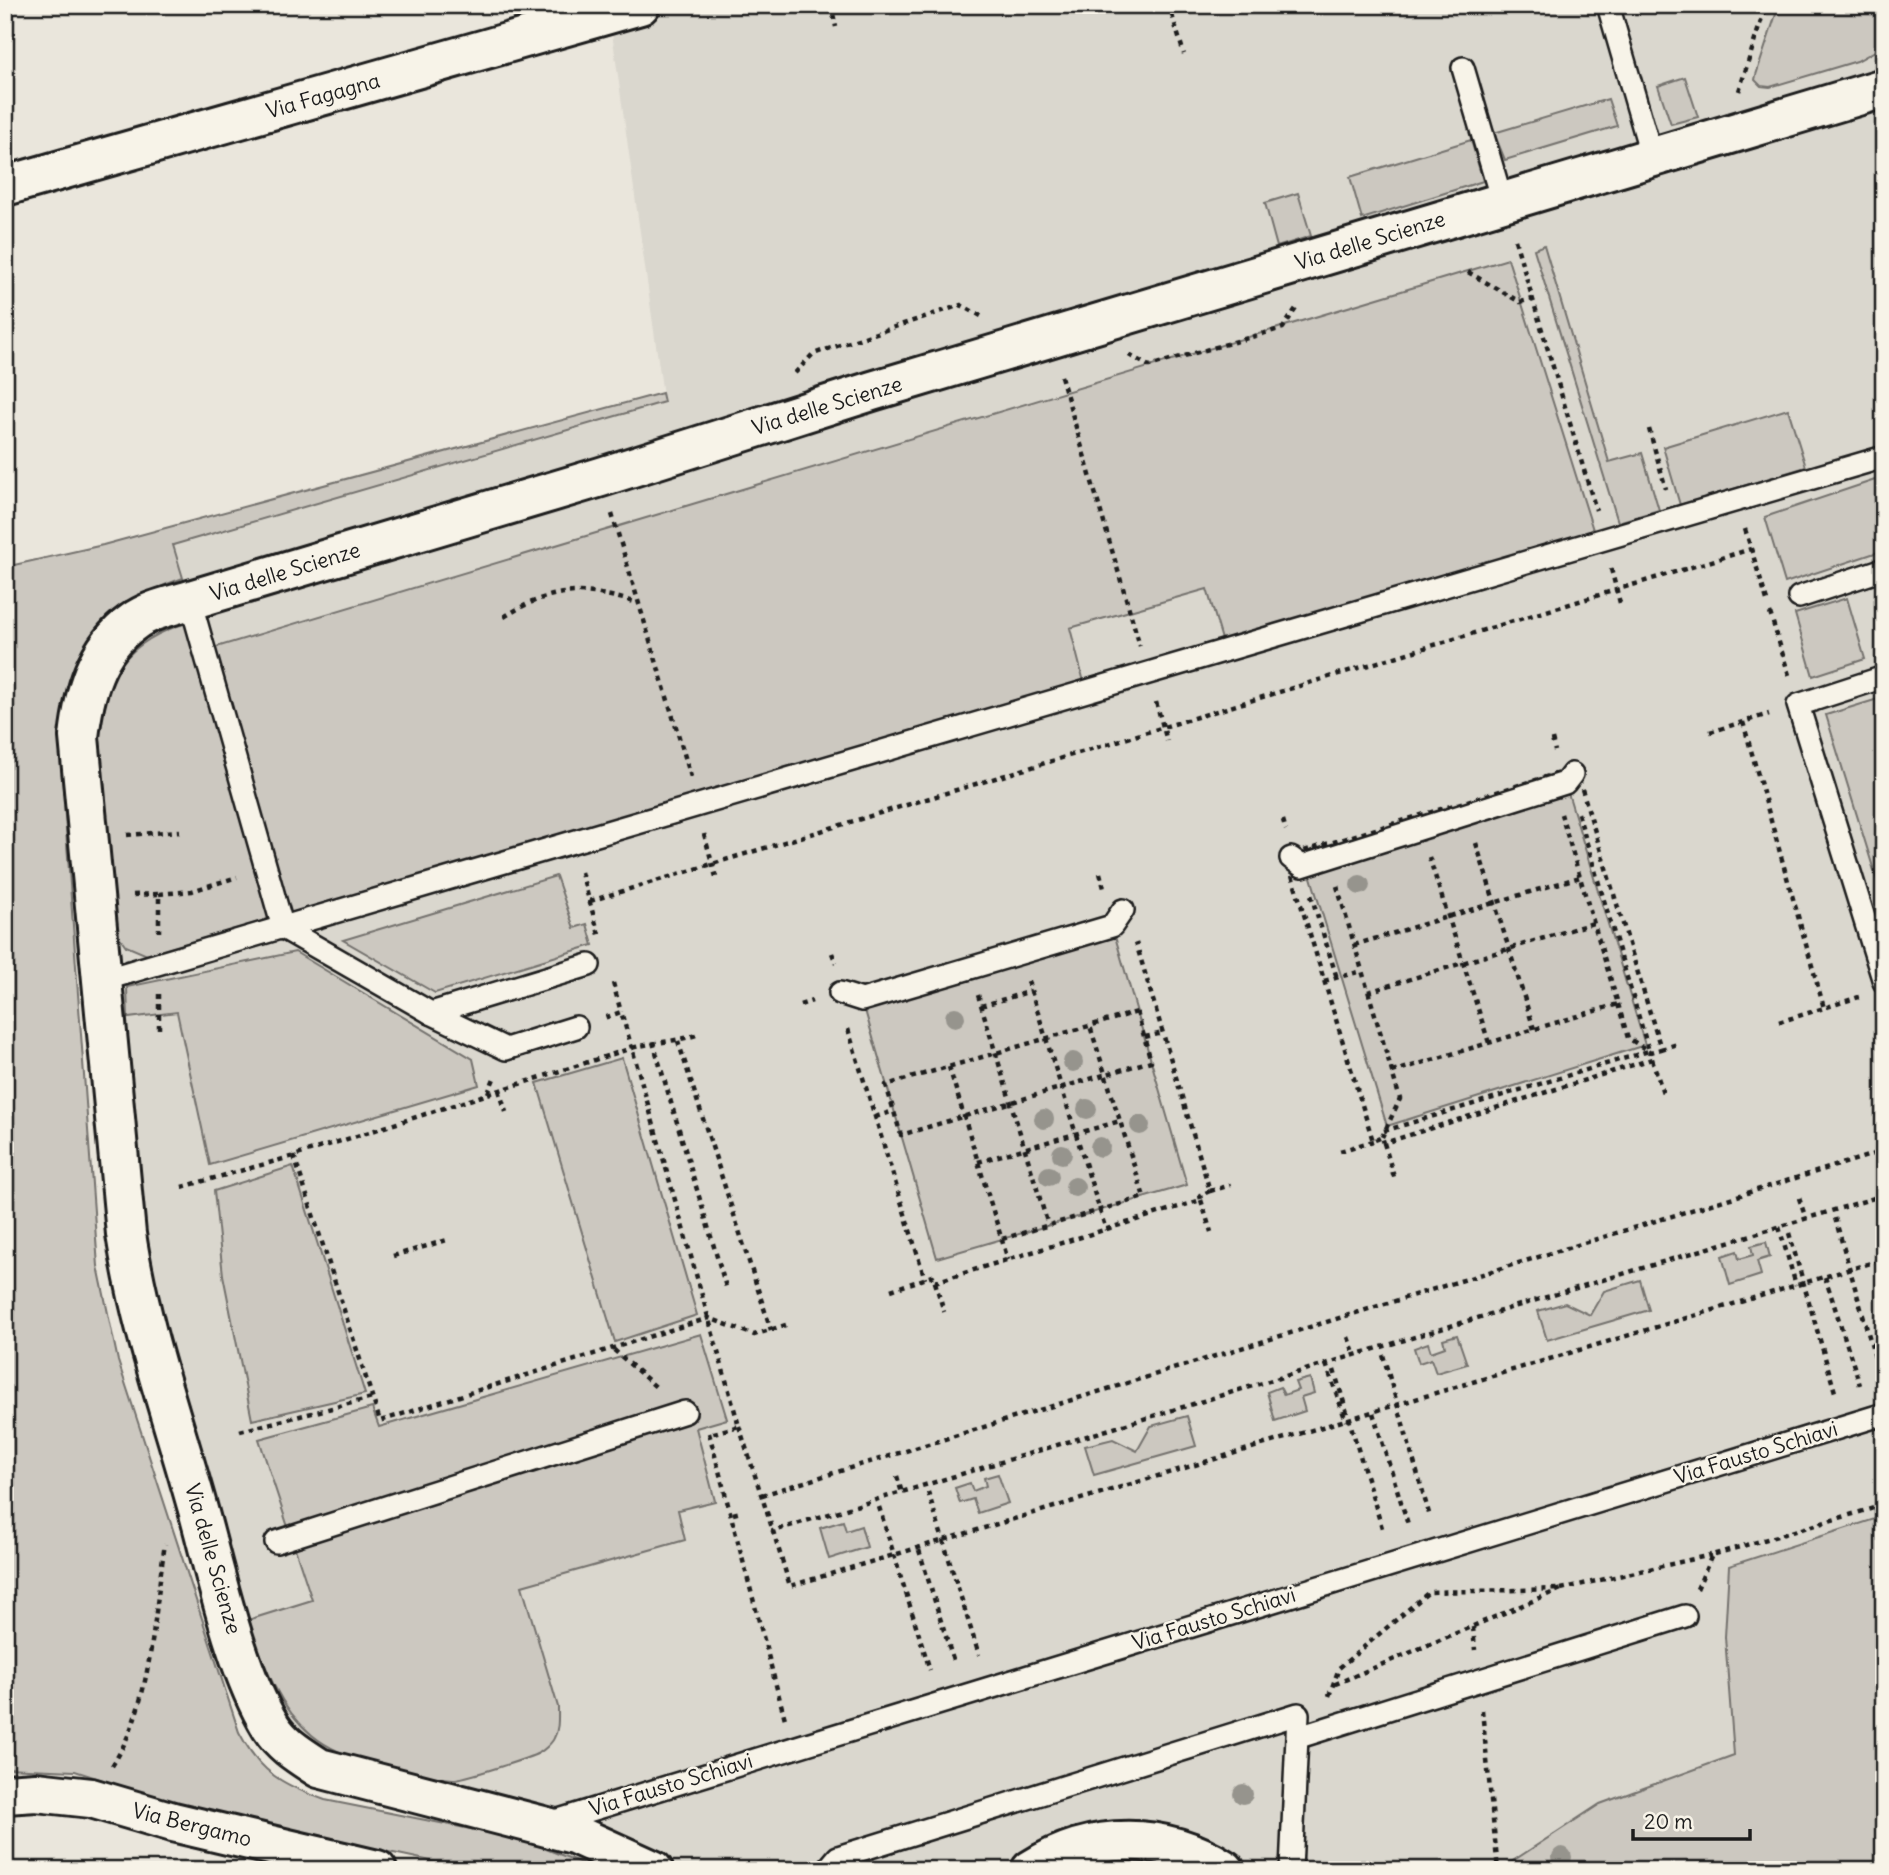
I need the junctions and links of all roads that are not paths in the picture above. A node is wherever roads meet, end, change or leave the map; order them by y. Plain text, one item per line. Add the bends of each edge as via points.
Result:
1 (640, 5) edge
2 (1608, 5) edge
3 (1463, 68) dead end
4 (1884, 88) edge
5 (1652, 157) junction
6 (5, 187) edge
7 (1508, 218) junction
8 (1884, 457) edge
9 (1884, 569) edge
10 (1799, 597) dead end
11 (190, 600) junction
12 (1884, 677) edge
13 (1572, 774) road end
14 (1291, 858) road end
15 (1123, 910) road end
16 (284, 928) junction
17 (596, 958) road end
18 (103, 980) junction
19 (1878, 988) edge
20 (840, 993) road end
21 (431, 1013) junction
22 (576, 1027) dead end
23 (685, 1412) dead end
24 (1884, 1413) edge
25 (276, 1542) dead end
26 (1685, 1616) road end
27 (1299, 1737) junction
28 (5, 1794) edge
29 (543, 1825) junction
30 (377, 1870) edge
31 (653, 1870) edge
32 (827, 1870) edge
33 (1031, 1870) edge
34 (1225, 1870) edge
35 (1291, 1870) edge

1 - 6 street, Via Fagagna
2 - 5 lane
3 - 7 lane
4 - 5 street, Via delle Scienze
5 - 7 street, Via delle Scienze
7 - 11 street, Via delle Scienze
8 - 16 lane
9 - 10 lane
11 - 16 lane
11 - 18 street, Via delle Scienze via 134,621 118,636 101,657 82,709 79,737
12 - 19 lane via 1798,705
13 - 14 lane via 1565,783 1302,866
15 - 20 lane via 1112,926 1019,954 862,1000
16 - 18 lane
16 - 21 lane
17 - 21 lane
18 - 29 street, Via delle Scienze via 135,1294 239,1648 272,1729 291,1751 319,1768
21 - 22 lane via 506,1049
23 - 25 lane
24 - 29 lane, Via Fausto Schiavi
26 - 27 lane
27 - 32 lane via 1298,1714 838,1857
27 - 35 lane
28 - 30 street, Via Bergamo via 91,1798
29 - 31 street, Via delle Scienze
33 - 34 street via 1071,1848 1118,1840 1170,1845

